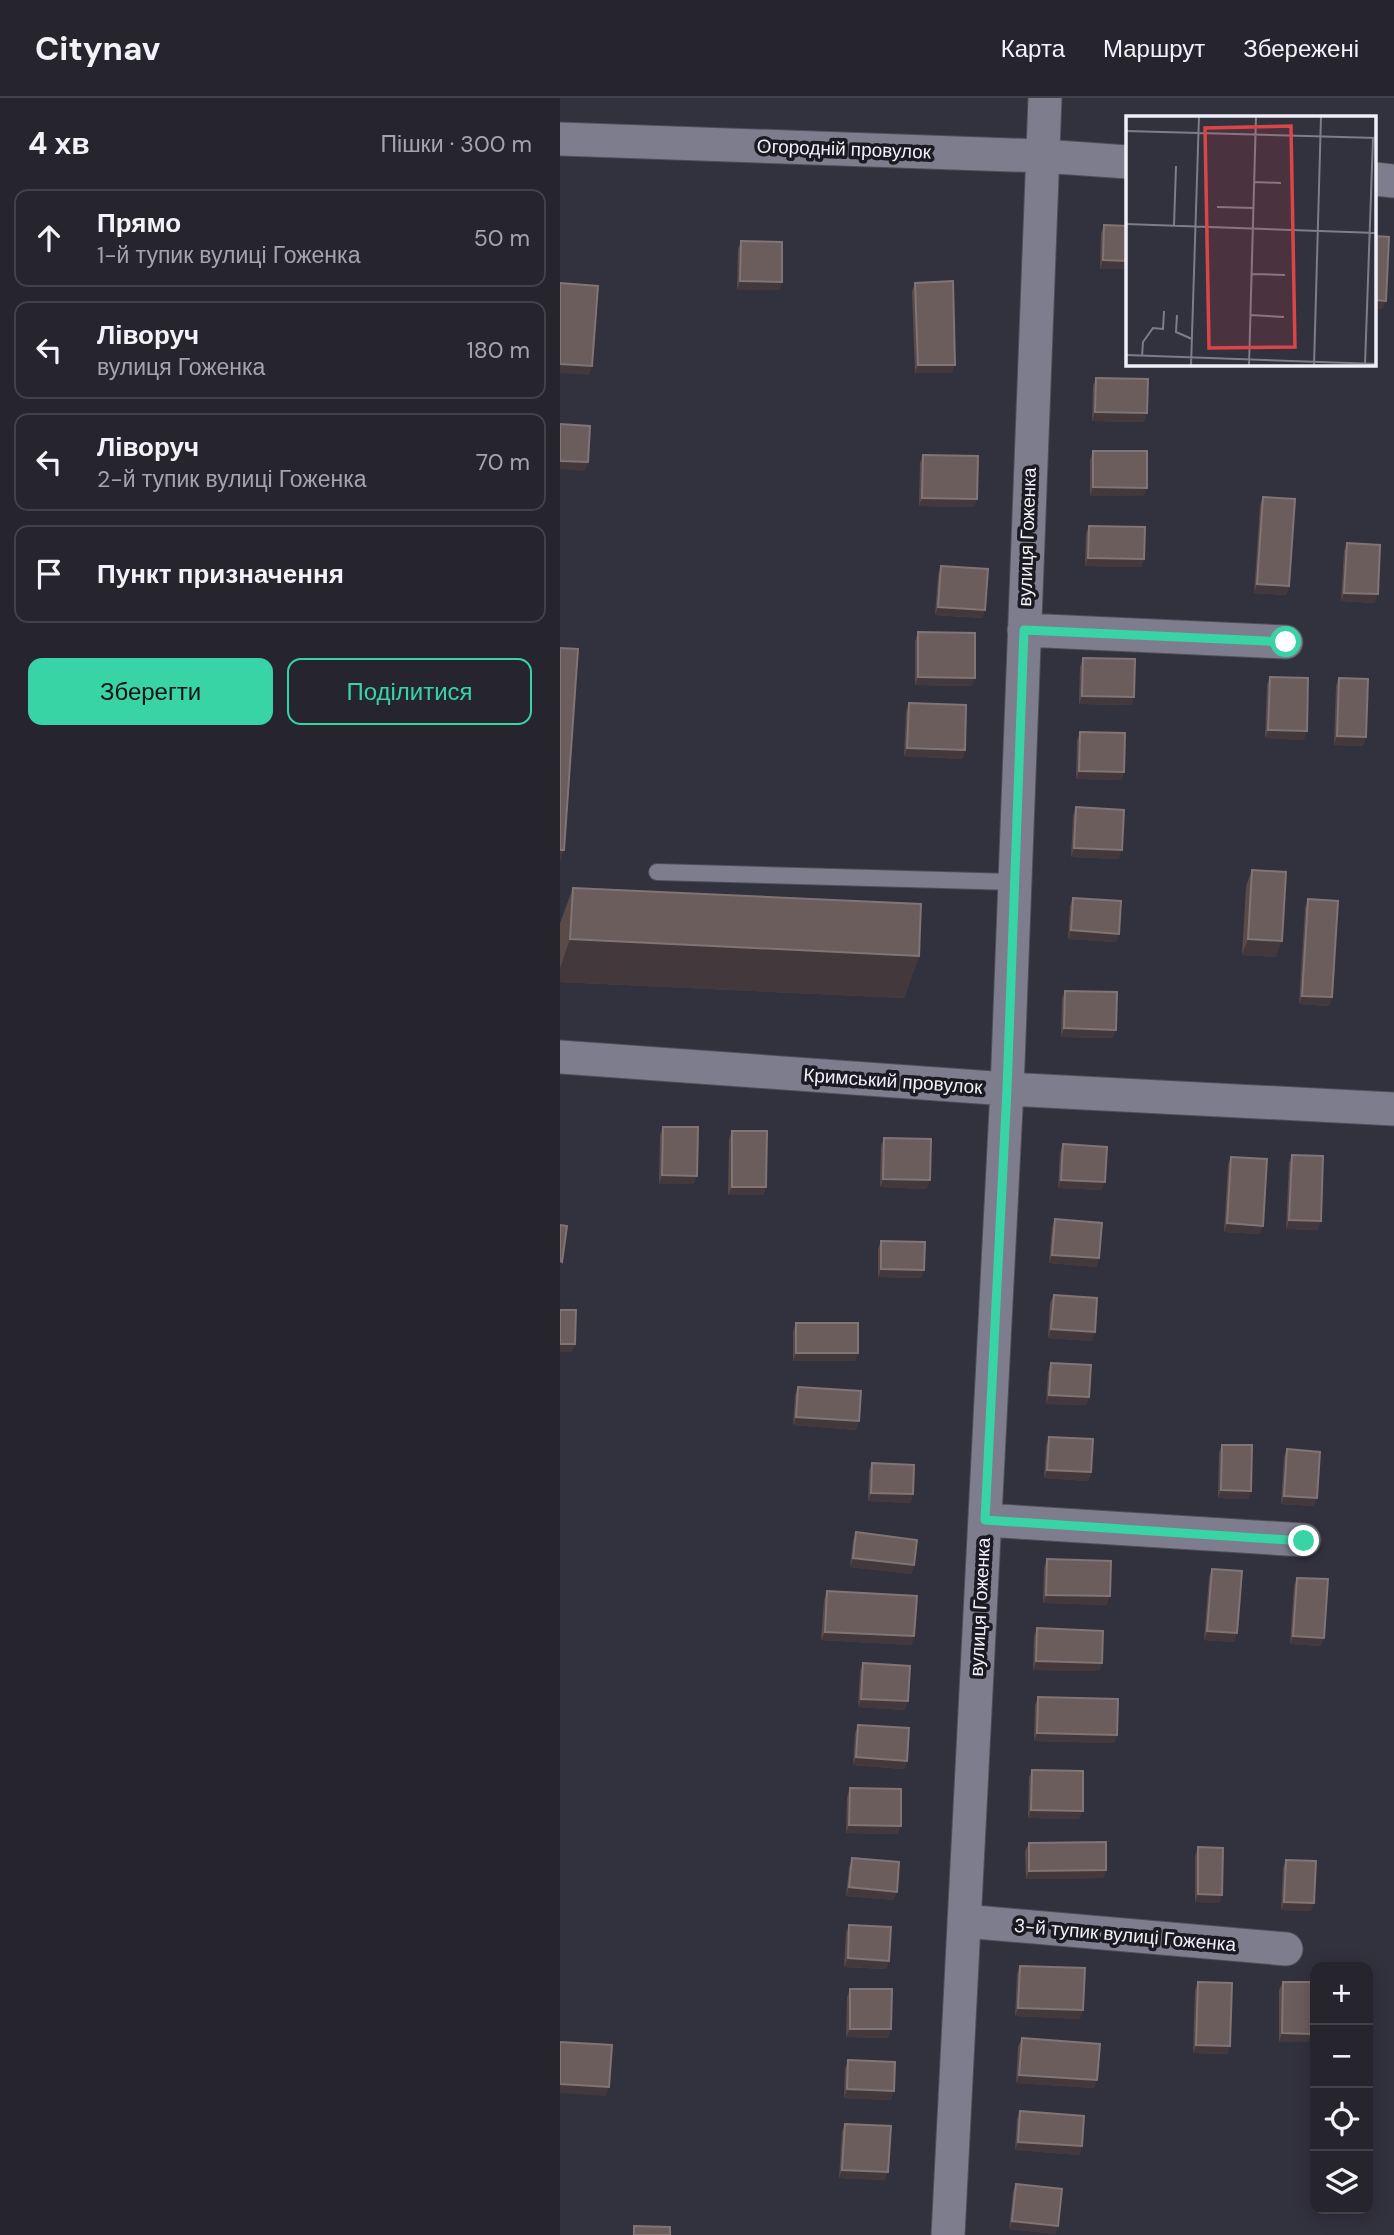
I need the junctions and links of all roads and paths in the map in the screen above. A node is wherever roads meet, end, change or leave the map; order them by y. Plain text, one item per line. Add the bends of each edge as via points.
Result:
1 (1045, 98) edge
2 (560, 139) edge
3 (1042, 156) junction
4 (1126, 162) edge
5 (1376, 179) edge
6 (1394, 181) edge
7 (1024, 630) junction
8 (1286, 642) dead end
9 (657, 872) dead end
10 (1014, 881) junction
11 (560, 1057) edge
12 (1007, 1089) junction
13 (1394, 1109) edge
14 (985, 1520) junction
15 (1304, 1541) dead end
16 (964, 1921) junction
17 (1286, 1949) dead end
18 (948, 2235) edge

1 - 3 street, вулиця Гоженка
2 - 3 street, Огородній провулок
3 - 4 street, Огородній провулок
3 - 7 street, вулиця Гоженка
5 - 6 street
7 - 8 street
7 - 10 street, вулиця Гоженка
9 - 10 lane
10 - 12 street, вулиця Гоженка
11 - 12 street, Кримський провулок
12 - 13 street, Кримський провулок
12 - 14 street, вулиця Гоженка
14 - 15 street
14 - 16 street, вулиця Гоженка
16 - 17 street, 3-й тупик вулиці Гоженка
16 - 18 street, вулиця Гоженка

